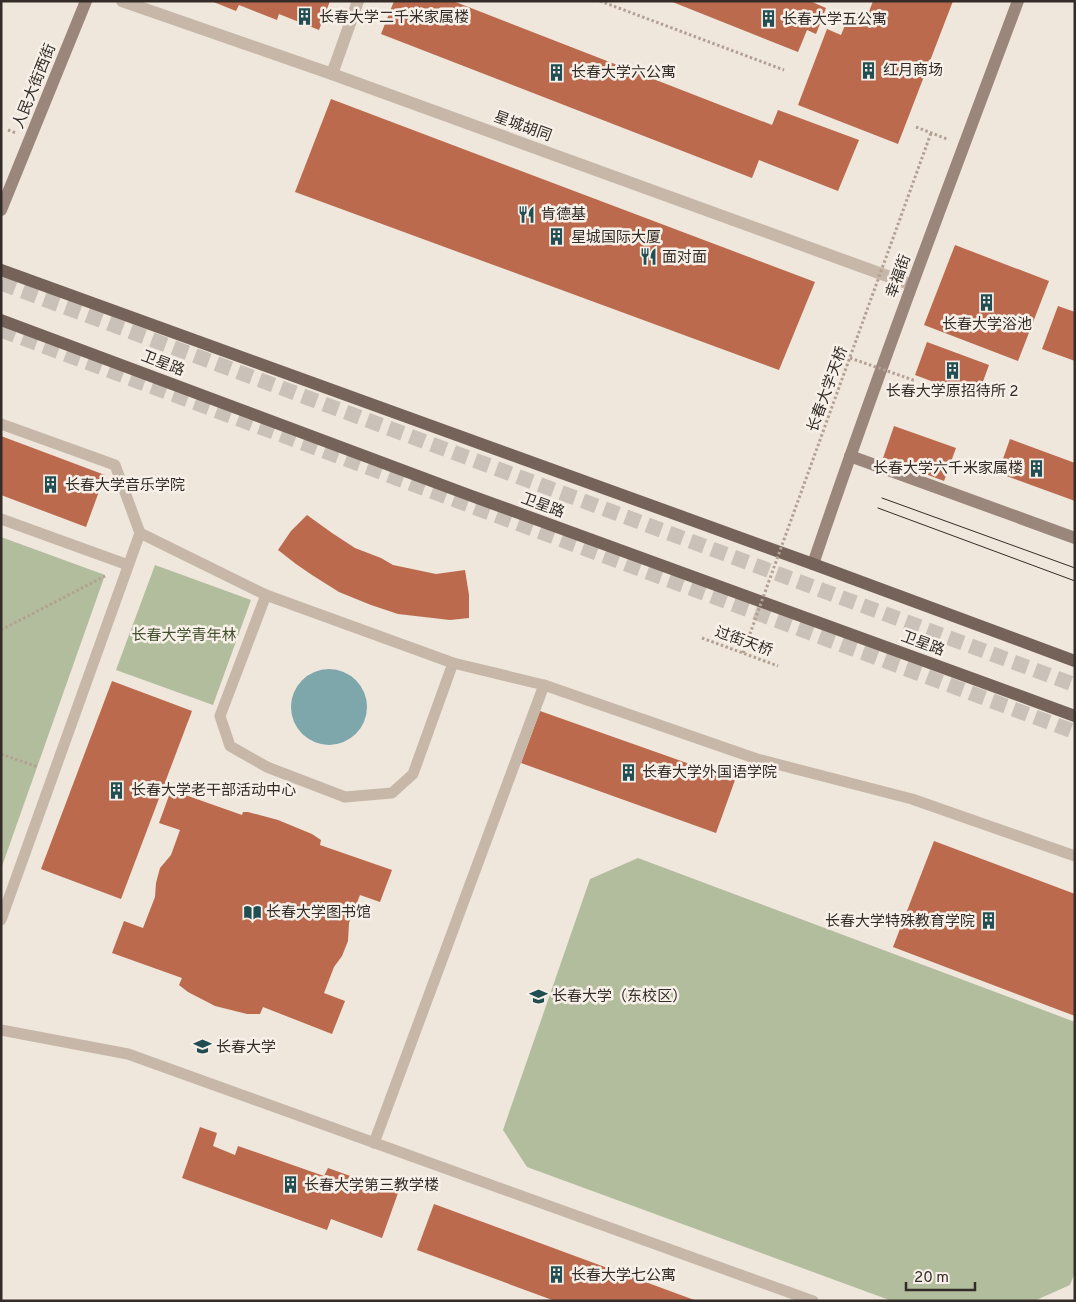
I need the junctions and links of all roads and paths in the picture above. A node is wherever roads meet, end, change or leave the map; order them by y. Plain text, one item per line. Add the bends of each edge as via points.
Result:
1 (86, 1) edge
2 (122, 1) edge
3 (358, 1) edge
4 (600, 1) edge
5 (1018, 1) edge
6 (784, 70) dead end
7 (332, 74) junction
8 (916, 127) dead end
9 (931, 133) junction
10 (964, 145) junction
11 (1, 210) edge
12 (1, 270) edge
13 (912, 285) junction
14 (1, 320) edge
15 (850, 358) junction
16 (916, 381) dead end
17 (1, 424) edge
18 (850, 456) junction
19 (1, 518) edge
20 (140, 533) junction
21 (1075, 538) edge
22 (128, 564) junction
23 (813, 564) junction
24 (266, 595) junction
25 (1, 630) edge
26 (702, 638) dead end
27 (743, 653) junction
28 (1075, 661) edge
29 (453, 664) junction
30 (778, 666) dead end
31 (544, 685) junction
32 (1075, 716) edge
33 (1, 754) edge
34 (54, 773) junction
35 (1075, 856) edge
36 (1, 920) edge
37 (1, 1030) edge
38 (374, 1142) junction
39 (813, 1301) edge

1 - 11 street, 人民大街西街
2 - 7 street, 星城胡同
3 - 7 street
4 - 6 path
5 - 10 street, 幸福街
7 - 13 street, 星城胡同
8 - 9 path
9 - 10 path
9 - 15 path, 长春大学天桥, bridge
10 - 13 street, 幸福街
12 - 23 main road
13 - 18 street, 幸福街
14 - 32 main road, 卫星路
15 - 16 path, bridge
15 - 27 path, 长春大学天桥, bridge
17 - 20 lane via 115,465
18 - 21 street
18 - 23 street, 幸福街
19 - 22 lane
20 - 22 lane
20 - 24 lane
22 - 25 path
22 - 34 lane
23 - 28 main road
24 - 29 lane
24 - 29 lane via 220,716 230,746 266,767 346,797 392,793 413,774
26 - 27 path, 过街天桥
27 - 30 path, 过街天桥
29 - 31 lane
31 - 35 lane via 757,759 912,799
31 - 38 lane
33 - 34 path
34 - 36 lane
37 - 38 lane via 128,1054
38 - 39 lane

